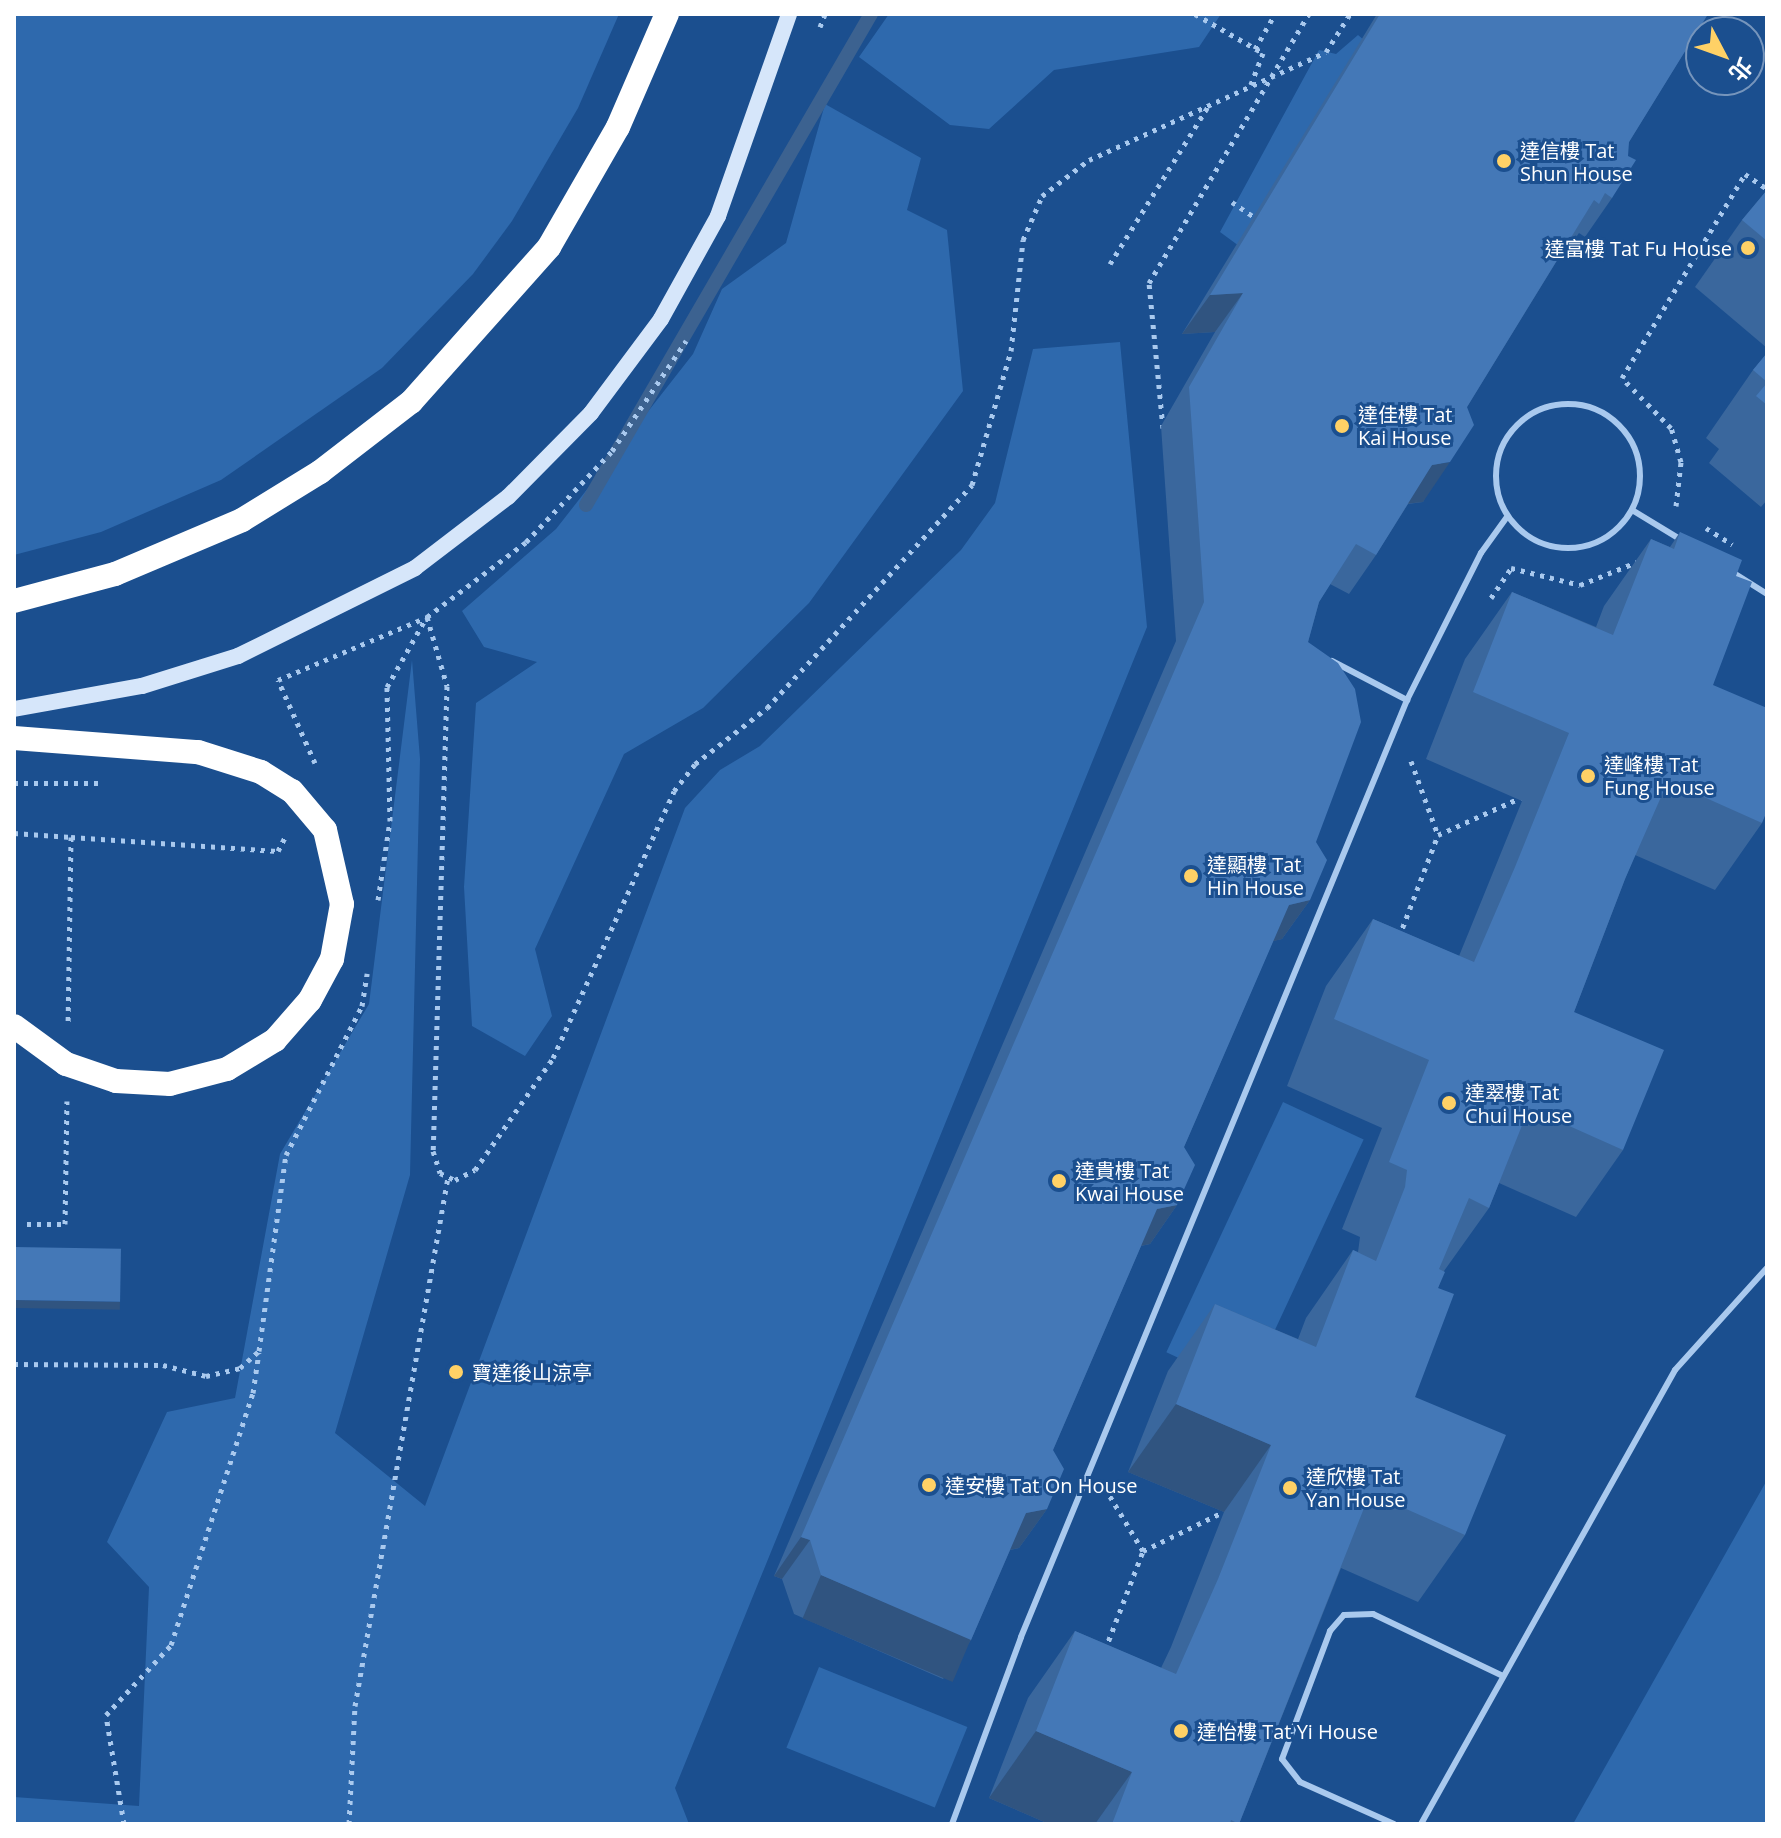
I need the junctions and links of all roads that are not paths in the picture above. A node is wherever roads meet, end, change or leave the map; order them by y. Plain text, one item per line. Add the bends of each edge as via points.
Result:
1 (667, 14) edge
2 (789, 14) edge
3 (1632, 510) junction
4 (1507, 517) junction
5 (1692, 546) edge
6 (1717, 562) edge
7 (1767, 594) edge
8 (14, 601) edge
9 (1324, 657) edge
10 (1407, 700) junction
11 (14, 709) edge
12 (14, 738) edge
13 (14, 1026) edge
14 (1767, 1268) edge
15 (1503, 1676) junction
16 (952, 1824) edge
17 (1394, 1824) edge
18 (1421, 1824) edge

1 - 8 highway via 618,127 549,247 411,402 320,472 242,520 115,574
2 - 11 main road via 718,216 661,319 591,413 508,497 415,568 339,613 238,656 142,686
3 - 4 lane via 1617,530 1572,549 1547,546
3 - 4 lane via 1639,488 1633,442 1599,410 1552,405 1512,429 1500,449 1495,472
3 - 5 lane
4 - 10 lane via 1481,553
6 - 7 lane
9 - 10 lane
10 - 16 lane via 1026,1624
12 - 13 highway via 176,749 218,756 279,782 325,830 342,883 332,959 310,1000 253,1055 170,1084 91,1075
14 - 15 lane via 1675,1370
15 - 17 lane via 1373,1614 1344,1615 1330,1631 1282,1759 1300,1782
15 - 18 lane

